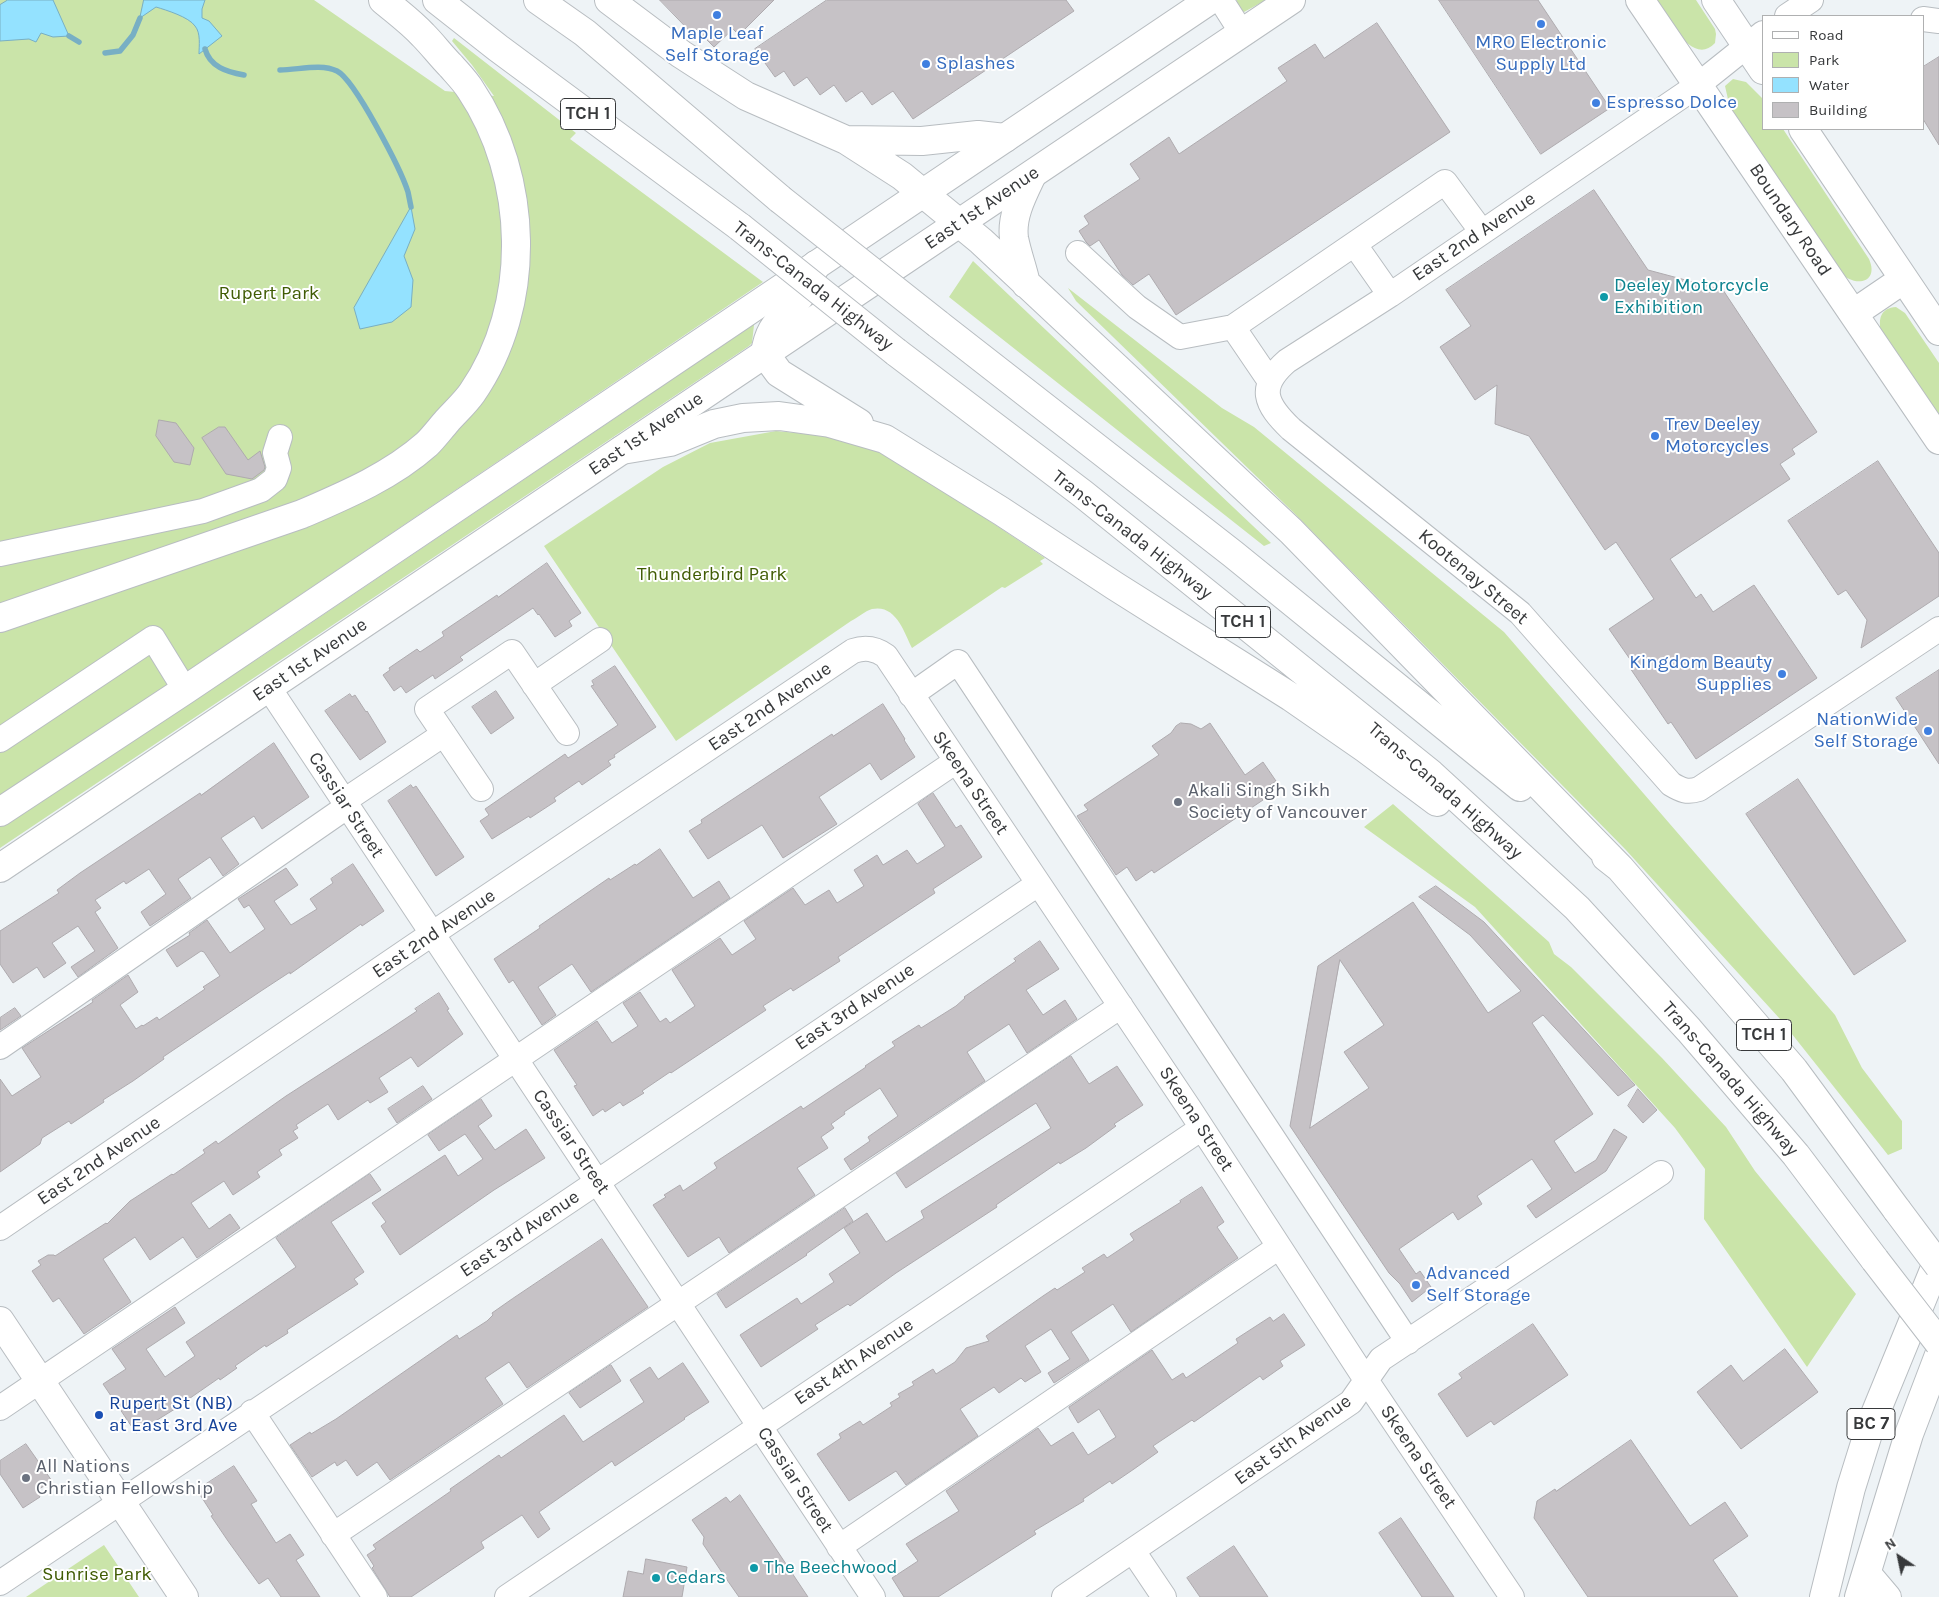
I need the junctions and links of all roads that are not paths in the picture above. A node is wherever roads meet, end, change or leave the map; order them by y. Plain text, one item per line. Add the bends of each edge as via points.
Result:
1 (383, 0) edge
2 (437, 0) edge
3 (538, 0) edge
4 (609, 0) edge
5 (1210, 0) edge
6 (1221, 0) edge
7 (1291, 0) edge
8 (1640, 0) edge
9 (1716, 0) edge
10 (1811, 0) edge
11 (1788, 15) edge
12 (1924, 19) edge
13 (1939, 21) edge
14 (1242, 33) junction
15 (1755, 39) edge
16 (1762, 66) edge
17 (1698, 85) junction
18 (1804, 130) edge
19 (1005, 138) junction
20 (846, 140) junction
21 (1032, 175) junction
22 (923, 193) junction
23 (960, 223) junction
24 (1482, 232) junction
25 (1355, 245) junction
26 (1078, 253) dead end
27 (816, 265) junction
28 (1904, 279) junction
29 (1026, 284) junction
30 (1390, 295) junction
31 (1854, 313) junction
32 (1232, 327) junction
33 (1939, 331) edge
34 (765, 354) junction
35 (1269, 390) junction
36 (280, 437) dead end
37 (885, 439) junction
38 (1939, 440) edge
39 (622, 450) junction
40 (0, 554) edge
41 (0, 618) edge
42 (1939, 629) edge
43 (600, 640) dead end
44 (871, 649) joint
45 (534, 684) junction
46 (269, 688) junction
47 (185, 690) junction
48 (911, 694) junction
49 (567, 733) dead end
50 (444, 734) junction
51 (0, 740) edge
52 (955, 762) junction
53 (481, 789) dead end
54 (346, 803) junction
55 (0, 812) edge
56 (0, 868) edge
57 (1620, 868) junction
58 (1038, 884) junction
59 (1577, 908) junction
60 (432, 935) junction
61 (1120, 1006) junction
62 (0, 1047) edge
63 (515, 1059) junction
64 (1202, 1128) junction
65 (1662, 1173) dead end
66 (597, 1182) junction
67 (0, 1228) edge
68 (1279, 1247) junction
69 (1939, 1258) edge
70 (1939, 1266) edge
71 (678, 1304) junction
72 (0, 1320) edge
73 (1408, 1342) junction
74 (1939, 1343) edge
75 (1939, 1355) edge
76 (40, 1380) junction
77 (1366, 1380) junction
78 (0, 1408) edge
79 (252, 1412) junction
80 (760, 1426) junction
81 (121, 1501) junction
82 (333, 1535) junction
83 (839, 1547) junction
84 (1133, 1551) junction
85 (1867, 1571) junction
86 (0, 1582) edge
87 (184, 1597) edge
88 (375, 1597) edge
89 (507, 1597) edge
90 (873, 1597) edge
91 (1064, 1597) edge
92 (1164, 1597) edge
93 (1512, 1597) edge
94 (1824, 1597) edge
95 (1859, 1597) edge
96 (1889, 1597) edge

1 - 41 main road via 422,34 470,88 503,157 512,196 516,240 513,287 494,352 472,394 427,444 388,472 346,495 302,514
2 - 59 main road, Trans-Canada Highway / TCH 1, bridge via 740,228 1090,500 1431,774
3 - 57 main road, TCH 1, bridge via 585,33 780,200 1233,554
4 - 20 main road via 681,54 746,96
5 - 19 main road
6 - 14 street
7 - 14 main road, East 1st Avenue
8 - 17 main road, Boundary Road
9 - 15 main road
10 - 11 street
12 - 13 street
14 - 21 main road, East 1st Avenue
15 - 16 main road
15 - 17 street, East 2nd Avenue
17 - 24 street, East 2nd Avenue
17 - 31 main road, Boundary Road
18 - 28 main road
19 - 20 main road via 978,135 922,141
19 - 22 main road
20 - 22 main road
21 - 23 main road, East 1st Avenue
21 - 29 main road via 1019,202 1014,229
22 - 23 main road
22 - 27 main road
23 - 29 main road
23 - 34 main road, East 1st Avenue
24 - 25 street via 1446,182
24 - 30 street, East 2nd Avenue
25 - 30 street
25 - 32 street
26 - 32 street via 1137,307 1180,337
27 - 34 main road via 798,299 773,326
27 - 47 main road
28 - 31 main road
28 - 33 main road
29 - 57 main road via 1291,531
30 - 35 street, East 2nd Avenue via 1287,361 1276,371
31 - 38 main road, Boundary Road
32 - 35 street, Kootenay Street
34 - 37 main road via 779,373
34 - 39 main road, East 1st Avenue
35 - 42 street, Kootenay Street via 1275,413 1290,429 1520,613 1671,784 1684,791 1699,789
36 - 40 street via 275,453 279,468 275,479 260,490 204,511
37 - 39 main road via 830,423 779,416 714,424 670,442
37 - 59 main road via 1291,697 1366,749
39 - 46 main road, East 1st Avenue
43 - 45 street
44 - 48 street, Skeena Street via 886,656
44 - 60 street, East 2nd Avenue via 853,652
45 - 49 street
45 - 50 street via 512,652 427,709
46 - 54 street, Cassiar Street
46 - 56 main road, East 1st Avenue
47 - 51 street via 153,638
47 - 55 main road
48 - 52 street, Skeena Street
48 - 73 street via 958,662
50 - 53 street
50 - 54 street
52 - 58 street, Skeena Street
52 - 63 street
54 - 60 street, Cassiar Street
54 - 62 street
57 - 70 main road, TCH 1, bridge via 1794,1070
58 - 61 street, Skeena Street
58 - 66 street, East 3rd Avenue
59 - 74 main road, Trans-Canada Highway / TCH 1, bridge via 1689,1030 1796,1156
60 - 63 street, Cassiar Street
60 - 67 street, East 2nd Avenue
61 - 64 street, Skeena Street
61 - 71 street
63 - 66 street, Cassiar Street
63 - 76 street
64 - 68 street, Skeena Street
64 - 80 street, East 4th Avenue
65 - 73 street, East 5th Avenue
66 - 71 street, Cassiar Street
66 - 79 street, East 3rd Avenue
68 - 77 street, Skeena Street
68 - 83 street
69 - 94 main road, BC 7 via 1871,1424 1851,1488
71 - 80 street, Cassiar Street
71 - 82 street
72 - 76 main road
73 - 77 street, East 5th Avenue via 1381,1359
75 - 85 main road, BC 7 via 1909,1434
76 - 78 street
76 - 81 main road
77 - 84 street, East 5th Avenue via 1351,1402
77 - 93 street, Skeena Street
79 - 81 street, East 3rd Avenue
79 - 82 street
80 - 83 street, Cassiar Street
80 - 89 street, East 4th Avenue
81 - 86 street, East 3rd Avenue
81 - 87 main road
82 - 88 street
83 - 90 street, Cassiar Street
84 - 91 street, East 5th Avenue
84 - 92 street
85 - 95 main road, BC 7
85 - 96 street

